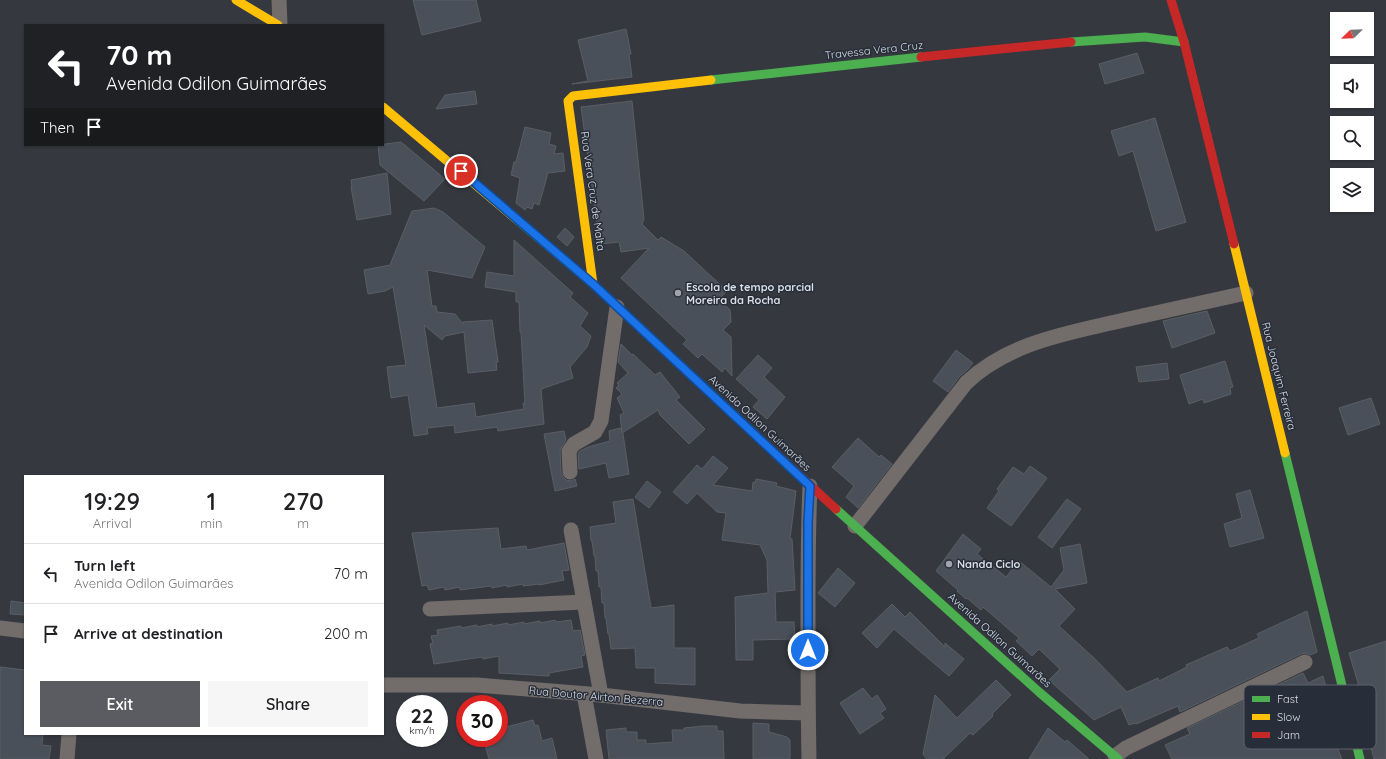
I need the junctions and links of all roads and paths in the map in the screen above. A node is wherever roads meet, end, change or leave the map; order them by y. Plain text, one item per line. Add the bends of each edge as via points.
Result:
1 (236, 0) edge
2 (280, 0) edge
3 (1171, 0) edge
4 (277, 24) edge
5 (279, 24) edge
6 (1184, 42) junction
7 (568, 101) joint
8 (384, 108) edge
9 (593, 284) junction
10 (1246, 292) junction
11 (617, 307) junction
12 (570, 472) dead end
13 (810, 486) junction
14 (855, 526) junction
15 (571, 530) dead end
16 (584, 602) junction
17 (430, 609) dead end
18 (0, 628) edge
19 (24, 631) edge
20 (1305, 662) dead end
21 (384, 685) edge
22 (1257, 685) edge
23 (1342, 685) edge
24 (1244, 691) edge
25 (584, 694) junction
26 (601, 695) junction
27 (808, 713) junction
28 (69, 735) edge
29 (1358, 749) edge
30 (1117, 758) edge
31 (67, 759) edge
32 (596, 759) edge
33 (809, 759) edge
34 (1360, 759) edge

1 - 4 street
2 - 5 street
3 - 6 street, Rua Joaquim Ferreira
6 - 7 street, Travessa Vera Cruz via 1138,37 883,60 573,96
6 - 10 street, Rua Joaquim Ferreira
7 - 9 street, Rua Vera Cruz de Malta
8 - 9 street, Avenida Odilon Guimarães
9 - 11 street, Avenida Odilon Guimarães
10 - 14 street via 1053,336 1019,348 979,370 966,382
10 - 23 street, Rua Joaquim Ferreira
11 - 12 street via 601,421 595,432 574,444 570,451
11 - 13 street, Avenida Odilon Guimarães
13 - 14 street, Avenida Odilon Guimarães
13 - 27 street
14 - 30 street, Avenida Odilon Guimarães via 1039,692
15 - 16 street
16 - 17 street
16 - 26 street
18 - 19 street
20 - 22 street
21 - 25 street, Rua Doutor Airton Bezerra via 477,686
24 - 30 street via 1126,748
25 - 26 street, Rua Doutor Airton Bezerra
25 - 32 street
26 - 27 street, Rua Doutor Airton Bezerra via 740,711
27 - 33 street
28 - 31 street
29 - 34 street, Rua Joaquim Ferreira

